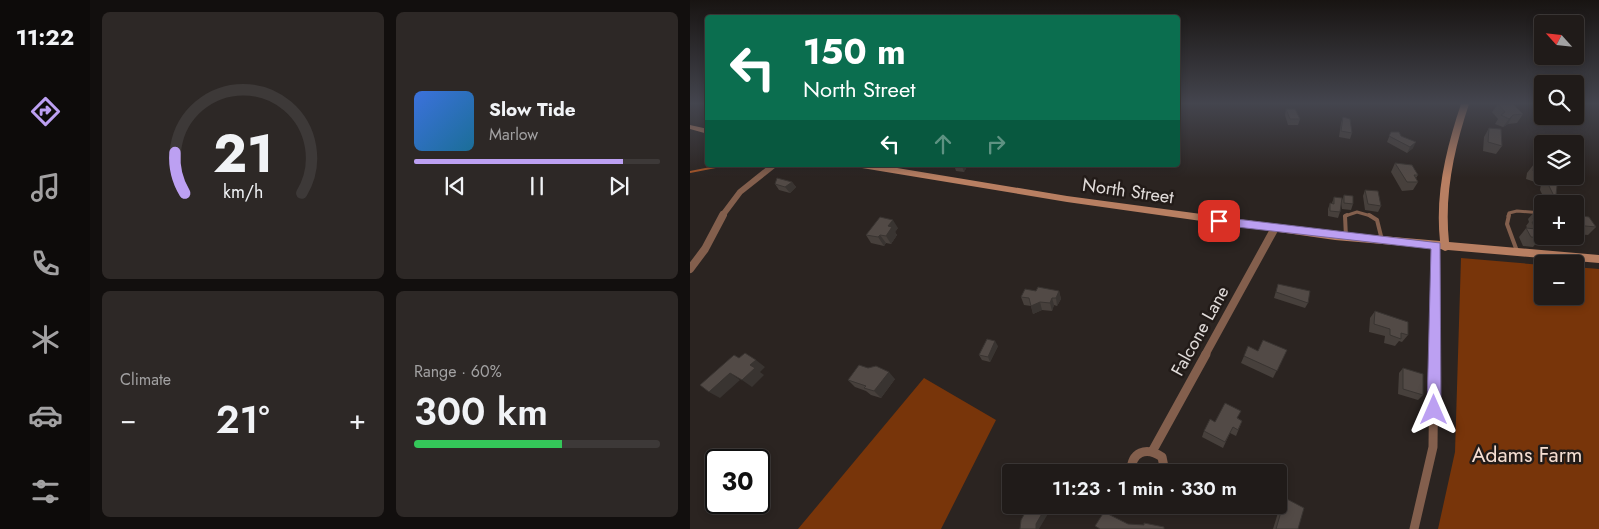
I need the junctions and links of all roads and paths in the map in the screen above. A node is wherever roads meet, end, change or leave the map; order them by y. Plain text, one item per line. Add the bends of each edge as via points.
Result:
1 (1457, 129) edge
2 (771, 167) edge
3 (874, 167) edge
4 (1534, 212) edge
5 (1275, 228) junction
6 (1346, 237) junction
7 (1382, 240) junction
8 (1441, 246) junction
9 (1518, 254) junction
10 (1599, 260) edge
11 (690, 269) edge
12 (1153, 450) junction
13 (1131, 464) edge
14 (1163, 464) edge
15 (1414, 529) edge

1 - 8 main road via 1442,210
2 - 11 street via 736,195
3 - 5 main road, North Street
4 - 9 lane via 1509,213 1507,224
5 - 6 main road, North Street
5 - 12 street, Falcone Lane
6 - 7 main road, North Street
6 - 7 lane via 1345,216 1352,212 1367,213 1377,220
7 - 8 main road, North Street
8 - 9 main road, North Street
8 - 15 street via 1433,447
9 - 10 main road, North Street
12 - 13 street via 1136,454
12 - 14 street via 1162,457

